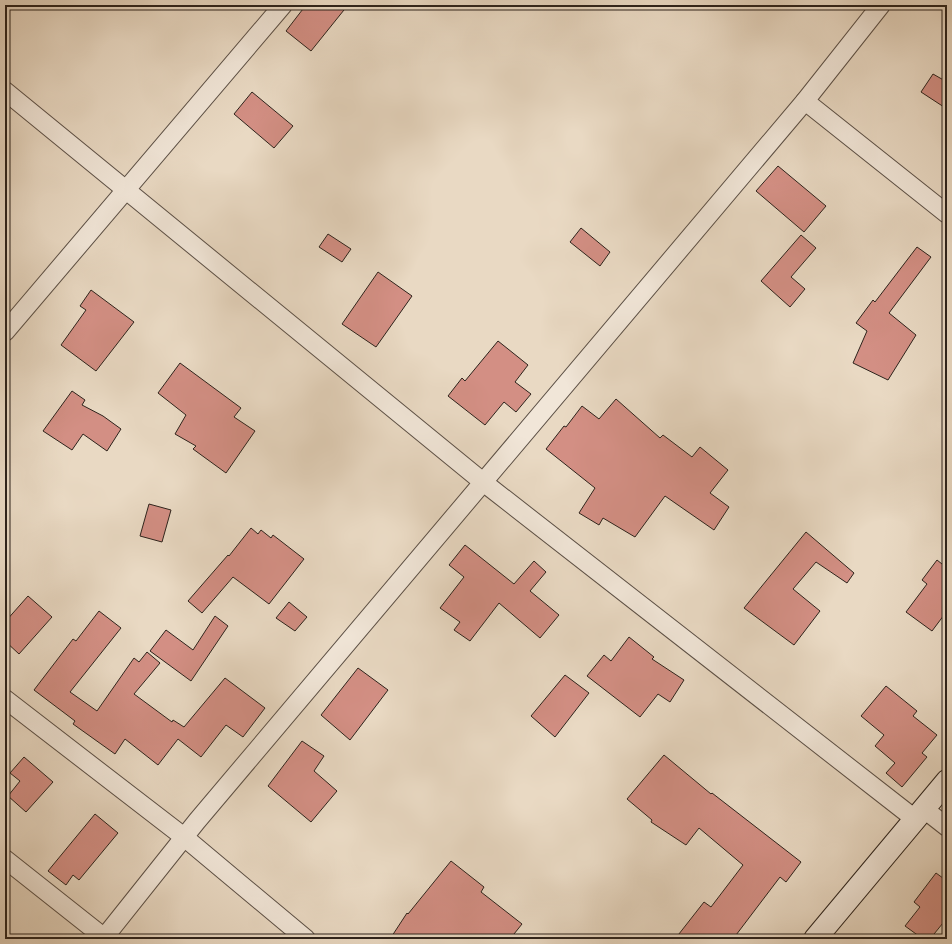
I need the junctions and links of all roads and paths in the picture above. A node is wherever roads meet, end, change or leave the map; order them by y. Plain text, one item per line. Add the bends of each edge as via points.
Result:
1 (284, 5) edge
2 (881, 5) edge
3 (5, 91) edge
4 (805, 101) junction
5 (126, 190) junction
6 (947, 214) edge
7 (5, 332) edge
8 (483, 482) junction
9 (5, 699) edge
10 (947, 781) edge
11 (919, 814) junction
12 (947, 827) edge
13 (184, 837) junction
14 (5, 859) edge
15 (105, 939) edge
16 (306, 939) edge
17 (815, 939) edge

1 - 5 street
2 - 4 street
3 - 5 street
4 - 6 street
4 - 8 street
5 - 7 street
5 - 8 street
8 - 11 street
8 - 13 street
9 - 13 street
10 - 11 street
11 - 12 street
11 - 17 street
13 - 15 street
13 - 16 street
14 - 15 street

